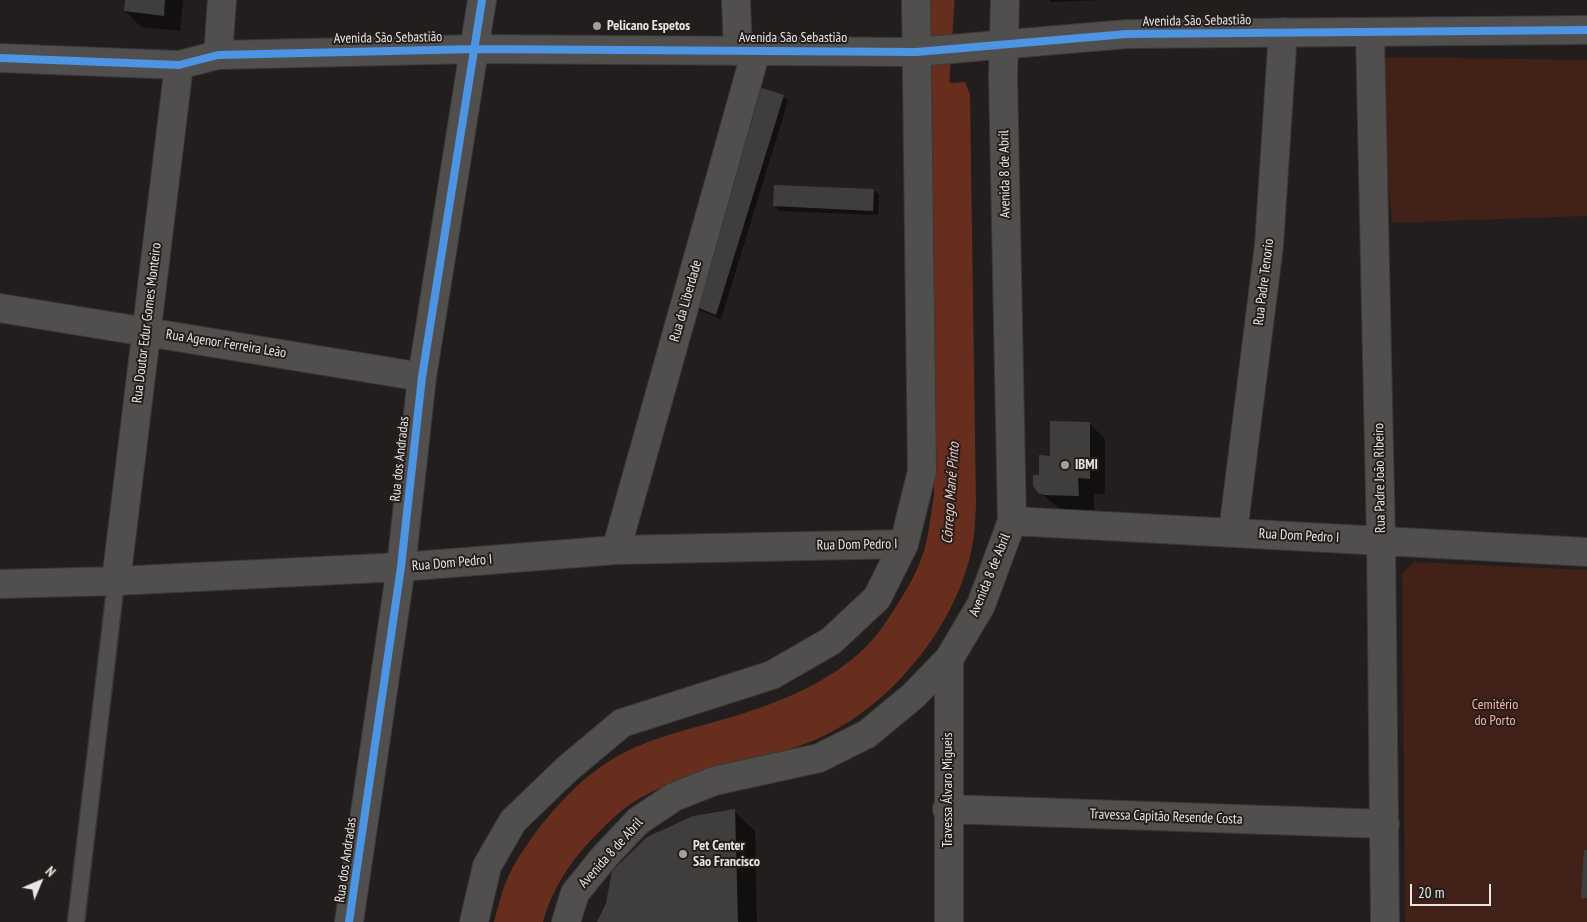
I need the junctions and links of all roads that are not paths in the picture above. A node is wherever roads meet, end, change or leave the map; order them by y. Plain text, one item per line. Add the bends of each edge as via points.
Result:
1 (222, 0) edge
2 (482, 0) edge
3 (736, 0) edge
4 (916, 0) edge
5 (1005, 0) edge
6 (1587, 30) edge
7 (1283, 32) junction
8 (1370, 33) junction
9 (1000, 45) junction
10 (475, 49) junction
11 (747, 51) junction
12 (922, 52) junction
13 (218, 55) junction
14 (0, 58) edge
15 (179, 65) junction
16 (0, 308) edge
17 (146, 331) junction
18 (422, 377) junction
19 (1012, 521) junction
20 (1233, 532) junction
21 (1381, 540) junction
22 (904, 544) junction
23 (616, 550) junction
24 (1587, 552) edge
25 (401, 567) junction
26 (116, 581) junction
27 (0, 584) edge
28 (949, 659) junction
29 (948, 809) junction
30 (1384, 824) junction
31 (76, 922) edge
32 (349, 922) edge
33 (474, 922) edge
34 (566, 922) edge
35 (949, 922) edge
36 (1385, 922) edge

1 - 13 street
2 - 10 street, Rua dos Andradas
3 - 11 street, Rua da Liberdade
4 - 12 street
5 - 9 street, Avenida 8 de Abril
6 - 8 street, Avenida São Sebastião
7 - 8 street, Avenida São Sebastião
7 - 9 street, Avenida São Sebastião via 1127,34
7 - 20 street, Rua Padre Tenorio via 1269,245
8 - 21 street, Rua Padre João Ribeiro
9 - 12 street, Avenida São Sebastião
9 - 19 street, Avenida 8 de Abril
10 - 11 street, Avenida São Sebastião
10 - 13 street, Avenida São Sebastião
10 - 18 street, Rua dos Andradas
11 - 12 street, Avenida São Sebastião
11 - 23 street, Rua da Liberdade
12 - 22 street via 922,471
13 - 15 street, Avenida São Sebastião
14 - 15 street, Avenida São Sebastião
15 - 17 street, Rua Doutor Edur Gomes Monteiro
16 - 17 street, Rua Agenor Ferreira Leão
17 - 18 street, Rua Agenor Ferreira Leão
17 - 26 street, Rua Doutor Edur Gomes Monteiro
18 - 25 street, Rua dos Andradas
19 - 20 street, Rua Dom Pedro I
19 - 28 street, Avenida 8 de Abril via 981,604
20 - 21 street, Rua Dom Pedro I
21 - 24 street, Rua Dom Pedro I
21 - 30 street, Rua Padre João Ribeiro
22 - 23 street, Rua Dom Pedro I
22 - 33 street via 877,598 830,641 772,675 622,723 567,769 513,822 487,866
23 - 25 street, Rua Dom Pedro I
25 - 26 street, Rua Dom Pedro I
25 - 32 street, Rua dos Andradas
26 - 27 street, Rua Dom Pedro I
26 - 31 lane
28 - 29 street, Travessa Álvaro Migueis
28 - 34 street, Avenida 8 de Abril via 913,696 867,734 819,758 714,781 674,797 638,821 575,893
29 - 30 street, Travessa Capitão Resende Costa
29 - 35 street, Travessa Álvaro Migueis
30 - 36 street, Rua Padre João Ribeiro

